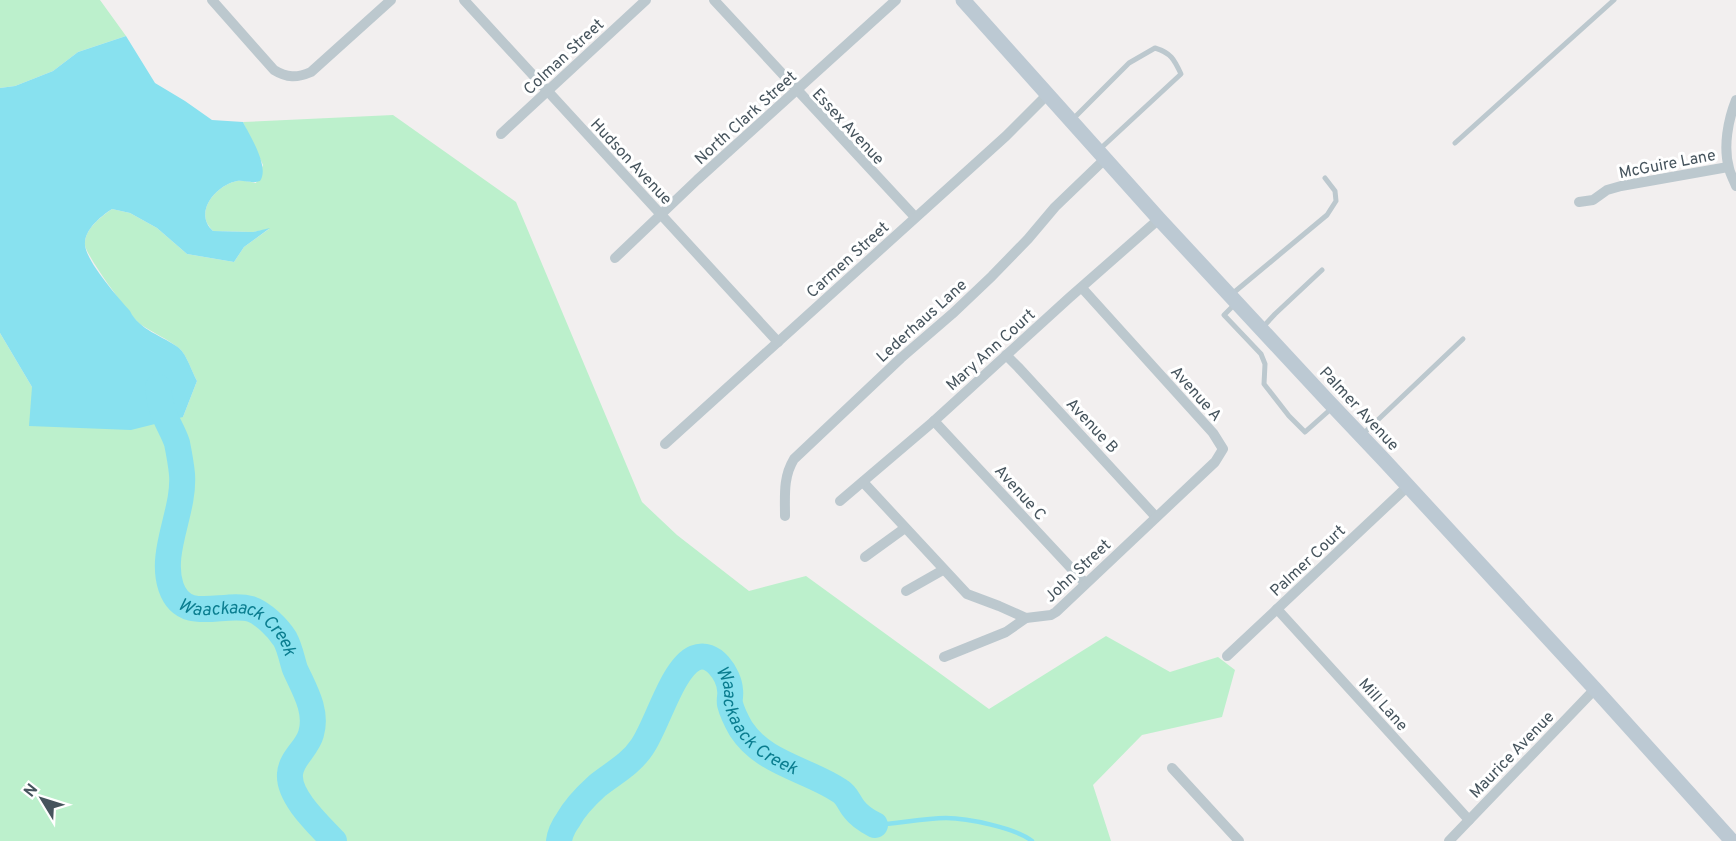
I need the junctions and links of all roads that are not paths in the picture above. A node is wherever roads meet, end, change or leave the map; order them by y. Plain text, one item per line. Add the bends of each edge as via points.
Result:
1 (212, 0) edge
2 (391, 0) edge
3 (464, 0) edge
4 (646, 0) edge
5 (714, 0) edge
6 (896, 0) edge
7 (963, 0) edge
8 (1614, 0) edge
9 (797, 90) junction
10 (547, 91) junction
11 (1048, 94) junction
12 (1736, 100) edge
13 (1071, 120) junction
14 (501, 134) dead end
15 (1455, 143) dead end
16 (1103, 154) junction
17 (1728, 167) junction
18 (1325, 178) dead end
19 (1736, 186) edge
20 (1579, 202) dead end
21 (661, 215) junction
22 (915, 217) junction
23 (1160, 219) junction
24 (615, 258) dead end
25 (1322, 270) dead end
26 (1082, 288) junction
27 (1234, 298) junction
28 (1262, 328) junction
29 (1464, 339) dead end
30 (1274, 341) junction
31 (778, 342) junction
32 (1261, 354) junction
33 (1006, 356) junction
34 (1334, 406) junction
35 (934, 421) junction
36 (1362, 435) junction
37 (665, 444) dead end
38 (863, 482) junction
39 (1408, 486) junction
40 (840, 501) dead end
41 (785, 516) dead end
42 (1156, 517) junction
43 (905, 528) junction
44 (865, 557) dead end
45 (943, 570) junction
46 (1085, 583) junction
47 (906, 591) dead end
48 (1277, 609) junction
49 (1026, 618) junction
50 (1227, 656) dead end
51 (944, 657) dead end
52 (1595, 689) junction
53 (1172, 768) dead end
54 (1469, 820) junction
55 (1726, 839) edge
56 (1239, 841) edge
57 (1449, 841) edge

1 - 2 street via 274,70 291,77 310,72
3 - 10 street, Hudson Avenue
4 - 10 street, Colman Street
5 - 9 street, Essex Avenue
6 - 9 street, North Clark Street
7 - 11 street, Palmer Avenue
8 - 15 lane
9 - 21 street, North Clark Street
9 - 22 street, Essex Avenue
10 - 14 street, Colman Street
10 - 21 street, Hudson Avenue
11 - 13 street, Palmer Avenue
11 - 22 street, Carmen Street
12 - 17 street via 1727,137
13 - 16 street, Palmer Avenue
13 - 16 lane via 1129,63 1155,48 1167,51 1181,74
16 - 23 street, Palmer Avenue
16 - 41 street, Lederhaus Lane via 992,276 794,459 784,481
17 - 19 street
17 - 20 street, McGuire Lane via 1621,186 1593,200
18 - 27 lane via 1335,191 1336,201 1327,215
21 - 24 street, North Clark Street
21 - 31 street, Hudson Avenue
22 - 31 street, Carmen Street
23 - 26 street, Mary Ann Court
23 - 27 street, Palmer Avenue
25 - 28 lane
26 - 33 street, Mary Ann Court
26 - 42 street, Avenue A via 1213,433 1223,449 1215,462
27 - 28 street, Palmer Avenue
27 - 32 lane via 1224,315
28 - 30 street, Palmer Avenue
29 - 36 lane
30 - 32 lane
30 - 34 street, Palmer Avenue
31 - 37 street, Carmen Street
32 - 34 lane via 1264,384 1305,432
33 - 35 street, Mary Ann Court
33 - 42 street, Avenue B
34 - 36 street, Palmer Avenue
35 - 38 street, Mary Ann Court
35 - 46 street, Avenue C
36 - 39 street, Palmer Avenue
38 - 40 street, Mary Ann Court
38 - 43 street
39 - 48 street, Palmer Court
39 - 52 street, Palmer Avenue
42 - 46 street, John Street
43 - 44 street
43 - 45 street
45 - 47 street
45 - 49 street via 967,594
46 - 49 street, John Street via 1051,615
48 - 50 street, Palmer Court
48 - 54 street, Mill Lane
49 - 51 street, John Street via 1006,632
52 - 54 street, Maurice Avenue
52 - 55 street, Palmer Avenue
53 - 56 street
54 - 57 street, Maurice Avenue

